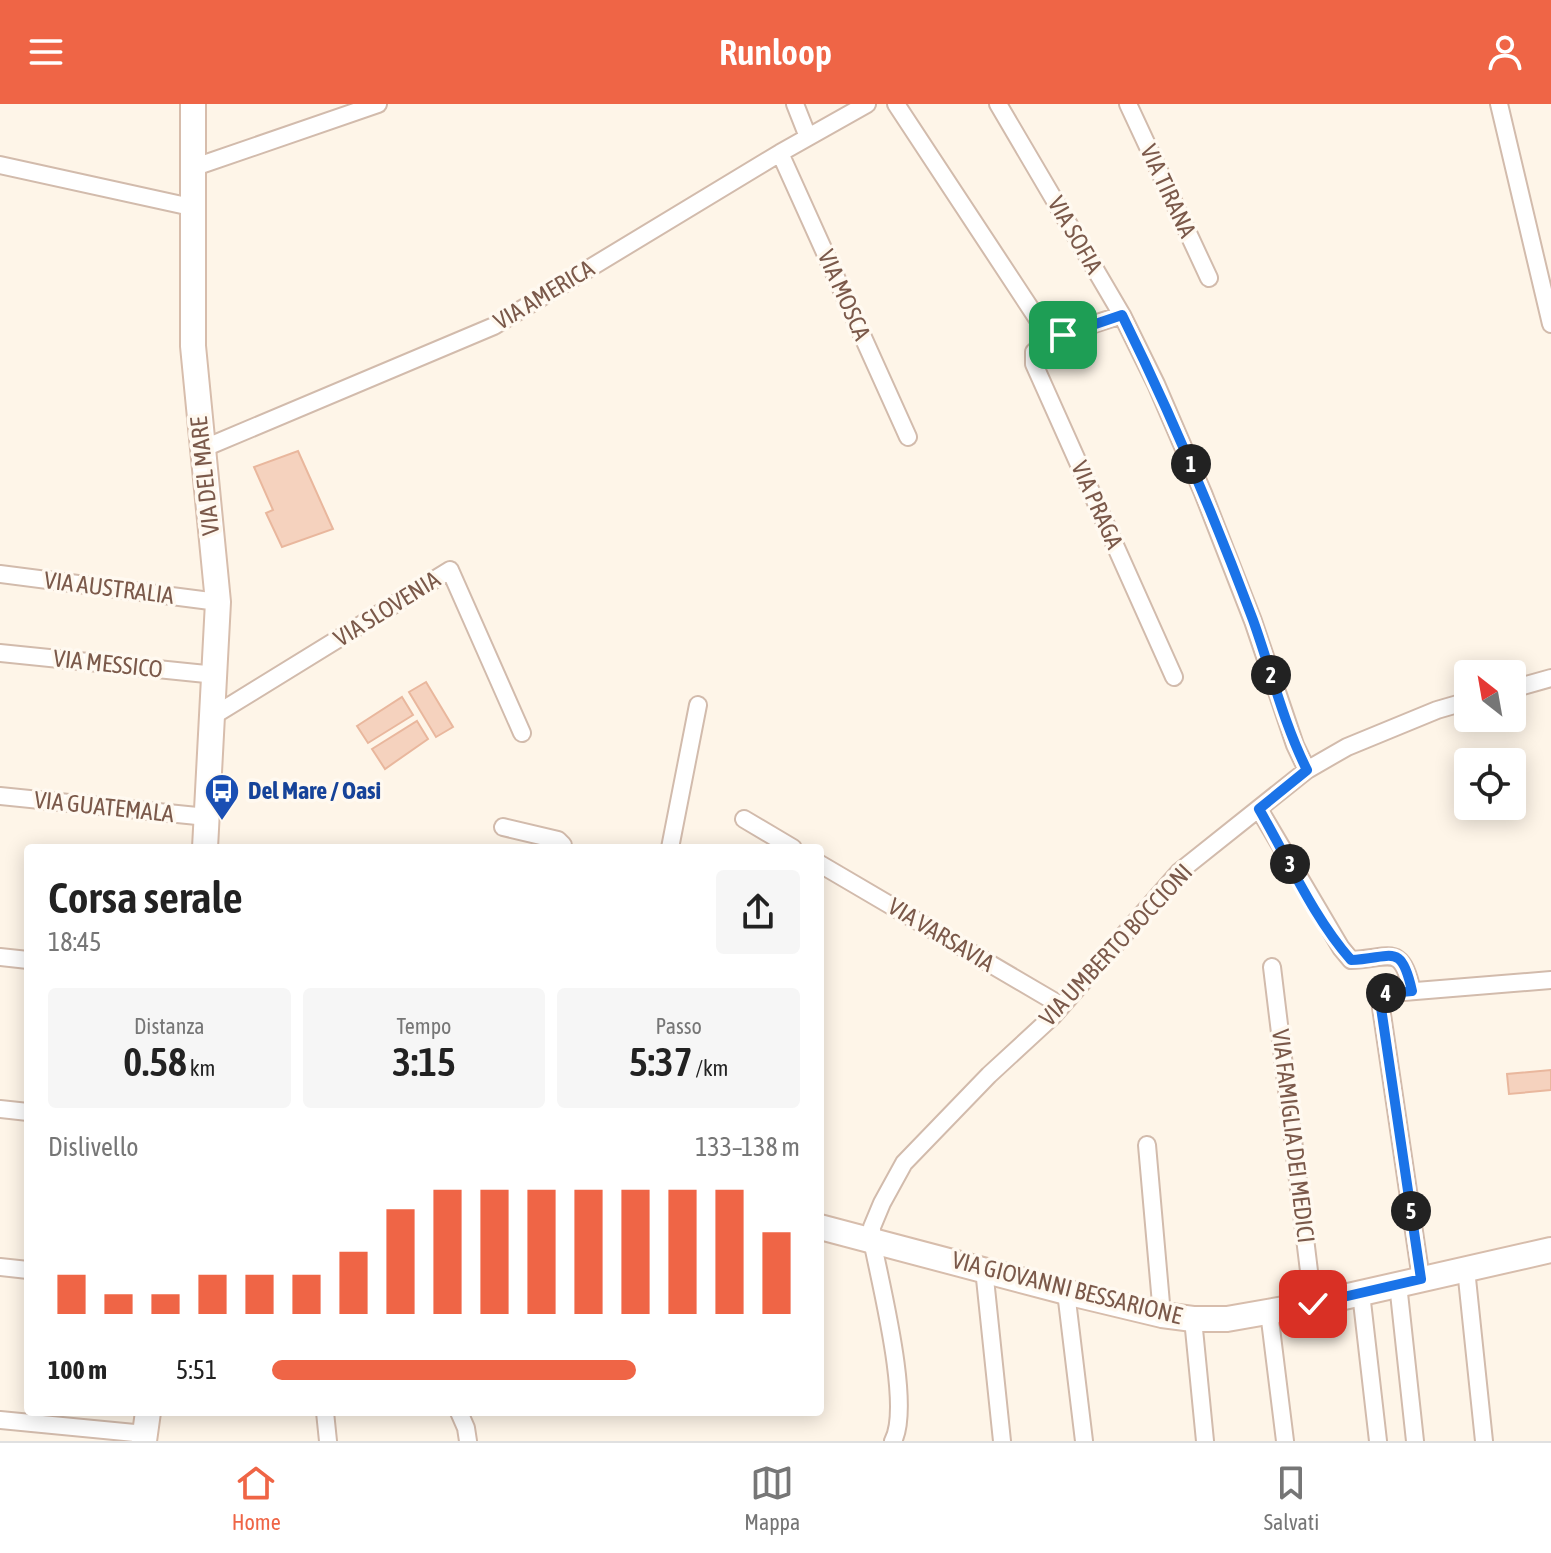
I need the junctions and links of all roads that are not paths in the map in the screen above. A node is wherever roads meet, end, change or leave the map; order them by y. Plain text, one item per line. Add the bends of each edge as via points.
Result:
1 (193, 104) edge
2 (378, 104) edge
3 (795, 104) edge
4 (867, 104) edge
5 (896, 104) edge
6 (998, 104) edge
7 (1128, 104) edge
8 (1499, 104) edge
9 (808, 137) junction
10 (780, 153) junction
11 (0, 165) edge
12 (192, 168) junction
13 (191, 207) junction
14 (1209, 278) dead end
15 (1122, 315) junction
16 (1551, 324) edge
17 (1050, 338) junction
18 (908, 437) dead end
19 (202, 449) junction
20 (0, 574) edge
21 (218, 602) junction
22 (0, 653) edge
23 (216, 675) junction
24 (1174, 677) dead end
25 (1551, 678) edge
26 (1526, 685) edge
27 (698, 705) dead end
28 (1454, 705) edge
29 (213, 716) junction
30 (522, 733) dead end
31 (1307, 770) junction
32 (0, 796) edge
33 (1259, 809) junction
34 (207, 817) junction
35 (744, 819) dead end
36 (503, 827) dead end
37 (205, 844) edge
38 (562, 844) edge
39 (671, 844) edge
40 (786, 844) edge
41 (824, 866) edge
42 (0, 957) edge
43 (24, 960) edge
44 (1272, 967) dead end
45 (1551, 980) edge
46 (1412, 991) junction
47 (1062, 1006) junction
48 (0, 1109) edge
49 (24, 1112) edge
50 (1147, 1145) dead end
51 (824, 1228) edge
52 (872, 1240) junction
53 (1551, 1250) edge
54 (0, 1267) edge
55 (984, 1269) junction
56 (1466, 1269) junction
57 (24, 1270) edge
58 (1410, 1282) junction
59 (1066, 1292) junction
60 (1361, 1293) junction
61 (1313, 1304) junction
62 (1269, 1312) junction
63 (1162, 1315) junction
64 (1193, 1319) junction
65 (325, 1416) edge
66 (461, 1416) edge
67 (0, 1420) edge
68 (146, 1429) edge
69 (895, 1440) edge
70 (328, 1441) edge
71 (468, 1441) edge
72 (1002, 1441) edge
73 (1084, 1441) edge
74 (1205, 1441) edge
75 (1285, 1441) edge
76 (1378, 1441) edge
77 (1415, 1441) edge
78 (1484, 1441) edge

1 - 12 street, VIA DEL MARE
2 - 12 street
3 - 9 street
4 - 9 street, VIA AMERICA
5 - 17 street
6 - 15 street, VIA SOFIA
7 - 14 street, VIA TIRANA
8 - 16 street
9 - 10 street, VIA AMERICA
10 - 18 street, VIA MOSCA
10 - 19 street, VIA AMERICA via 494,326
11 - 13 street
12 - 13 street, VIA DEL MARE
13 - 19 street, VIA DEL MARE via 193,346
15 - 17 street
15 - 31 street, VIA SOFIA via 1203,493
17 - 24 street, VIA PRAGA via 1034,352 1034,364
19 - 21 street, VIA DEL MARE
20 - 21 street, VIA AUSTRALIA
21 - 23 street, VIA DEL MARE
22 - 23 street, VIA MESSICO
23 - 29 street, VIA DEL MARE
25 - 26 street
27 - 39 street
28 - 31 street, VIA UMBERTO BOCCIONI via 1359,742
29 - 30 street, VIA SLOVENIA via 450,570
29 - 34 street, VIA DEL MARE
31 - 33 street, VIA UMBERTO BOCCIONI
32 - 34 street, VIA GUATEMALA
33 - 46 street via 1351,960 1388,954 1400,958
33 - 47 street, VIA UMBERTO BOCCIONI via 1179,872
34 - 37 street, VIA DEL MARE
35 - 40 street
36 - 38 street
41 - 47 street, VIA VARSAVIA
42 - 43 street
44 - 61 street, VIA FAMIGLIA DEI MEDICI
45 - 46 street
46 - 58 street via 1379,994
47 - 52 street, VIA UMBERTO BOCCIONI via 904,1163 872,1227
48 - 49 street
50 - 63 street
51 - 52 street, VIA GIOVANNI BESSARIONE
52 - 55 street, VIA GIOVANNI BESSARIONE
52 - 69 street via 899,1409
53 - 56 street, VIA GIOVANNI BESSARIONE
54 - 57 street
55 - 59 street, VIA GIOVANNI BESSARIONE
55 - 72 street
56 - 58 street, VIA GIOVANNI BESSARIONE
56 - 78 street
58 - 60 street, VIA GIOVANNI BESSARIONE
58 - 77 street
59 - 63 street, VIA GIOVANNI BESSARIONE
59 - 73 street
60 - 61 street, VIA GIOVANNI BESSARIONE
60 - 76 street
61 - 62 street, VIA GIOVANNI BESSARIONE
62 - 64 street, VIA GIOVANNI BESSARIONE
62 - 75 street
63 - 64 street, VIA GIOVANNI BESSARIONE
64 - 74 street
65 - 70 street
66 - 71 street
67 - 68 street

